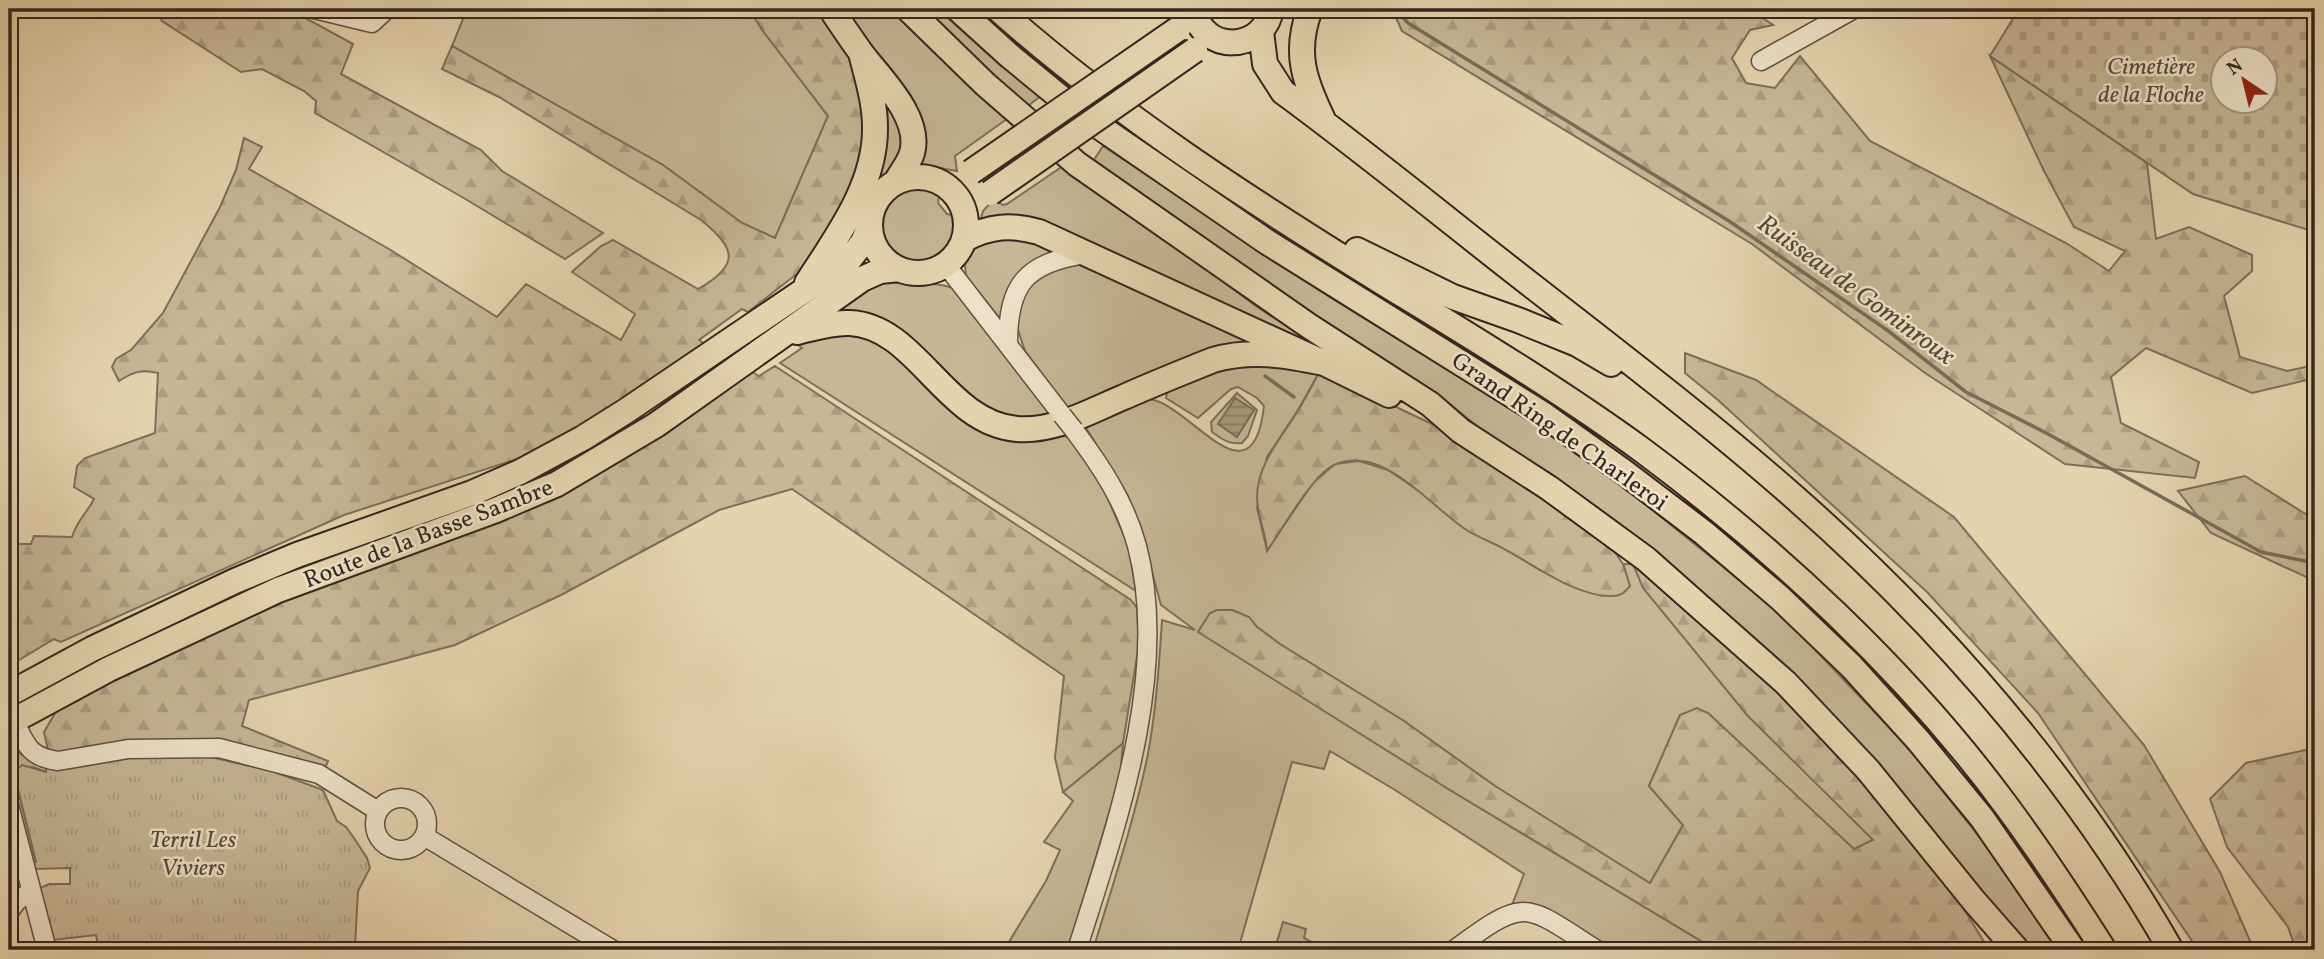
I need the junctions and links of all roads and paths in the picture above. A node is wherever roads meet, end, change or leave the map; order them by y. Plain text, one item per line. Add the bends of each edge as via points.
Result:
1 (314, 9) edge
2 (387, 9) edge
3 (831, 9) edge
4 (908, 9) edge
5 (958, 9) edge
6 (998, 9) edge
7 (1271, 9) edge
8 (1310, 9) edge
9 (1854, 9) edge
10 (1188, 15) edge
11 (1261, 31) junction
12 (1219, 41) junction
13 (861, 53) junction
14 (1761, 61) dead end
15 (1324, 122) junction
16 (896, 182) junction
17 (942, 182) junction
18 (1282, 219) junction
19 (870, 225) junction
20 (966, 232) junction
21 (1085, 254) junction
22 (946, 265) junction
23 (900, 269) junction
24 (802, 291) junction
25 (783, 335) junction
26 (1008, 343) junction
27 (1324, 363) junction
28 (1679, 402) junction
29 (1461, 431) junction
30 (9, 694) edge
31 (12, 722) edge
32 (9, 804) edge
33 (378, 811) junction
34 (424, 836) junction
35 (31, 891) junction
36 (1974, 901) junction
37 (9, 912) edge
38 (47, 950) edge
39 (613, 950) edge
40 (1077, 950) edge
41 (1454, 950) edge
42 (1597, 950) edge
43 (2003, 950) edge
44 (2017, 950) edge
45 (2073, 950) edge
46 (2104, 950) edge
47 (2171, 950) edge

1 - 2 street via 372,23
3 - 13 highway
4 - 29 highway via 1077,164 1298,319 1430,404
5 - 45 highway, Grand Ring de Charleroi via 1089,120 1267,242 1544,415 1704,533 1851,666 1918,740 1982,818
6 - 18 highway, Grand Ring de Charleroi via 1101,95
7 - 11 highway
8 - 15 highway via 1302,38 1304,75
9 - 14 street
10 - 12 highway
10 - 17 highway, bridge via 971,172
11 - 12 highway via 1245,41
11 - 15 highway via 1271,76 1283,92
12 - 20 highway, bridge via 1195,50 990,193 977,206
13 - 16 highway via 900,103 913,139 912,154
13 - 24 highway via 874,107 869,170 842,227
15 - 28 highway
16 - 17 highway via 924,176
16 - 19 highway via 877,200
17 - 20 highway via 960,200
18 - 28 highway via 1321,231 1453,297 1577,344
18 - 46 highway, Grand Ring de Charleroi via 1473,337 1640,449 1798,578 1878,656 2004,801
19 - 23 highway via 878,252
19 - 24 highway, Route de la Basse Sambre via 849,260
20 - 21 highway via 1006,226 1039,232
20 - 22 highway via 960,250
21 - 26 street via 1043,264 1030,273 1010,306
21 - 27 highway
22 - 23 highway via 930,272
22 - 26 street
23 - 25 highway, Route de la Basse Sambre via 862,279
24 - 30 highway, Route de la Basse Sambre via 583,439 520,472 225,586
25 - 27 highway via 849,323 878,330 966,409 985,421 1019,429 1056,426 1233,354 1276,354
25 - 31 highway, Route de la Basse Sambre via 656,425 557,484 265,596 120,663
26 - 40 street, bridge via 1097,461 1119,499 1136,545 1146,604 1136,739 1121,806
27 - 29 highway
28 - 47 highway via 1792,495 1927,624 2050,768 2111,853
29 - 36 highway via 1646,559 1786,683 1868,770
31 - 33 street via 30,750 50,760 128,749 219,748 318,774
32 - 35 street
33 - 34 street via 391,799 409,799 423,810
33 - 34 street via 377,835 388,846 412,847
34 - 39 street
35 - 37 street
35 - 38 street
36 - 43 highway
36 - 44 highway
41 - 42 street via 1492,922 1528,911

